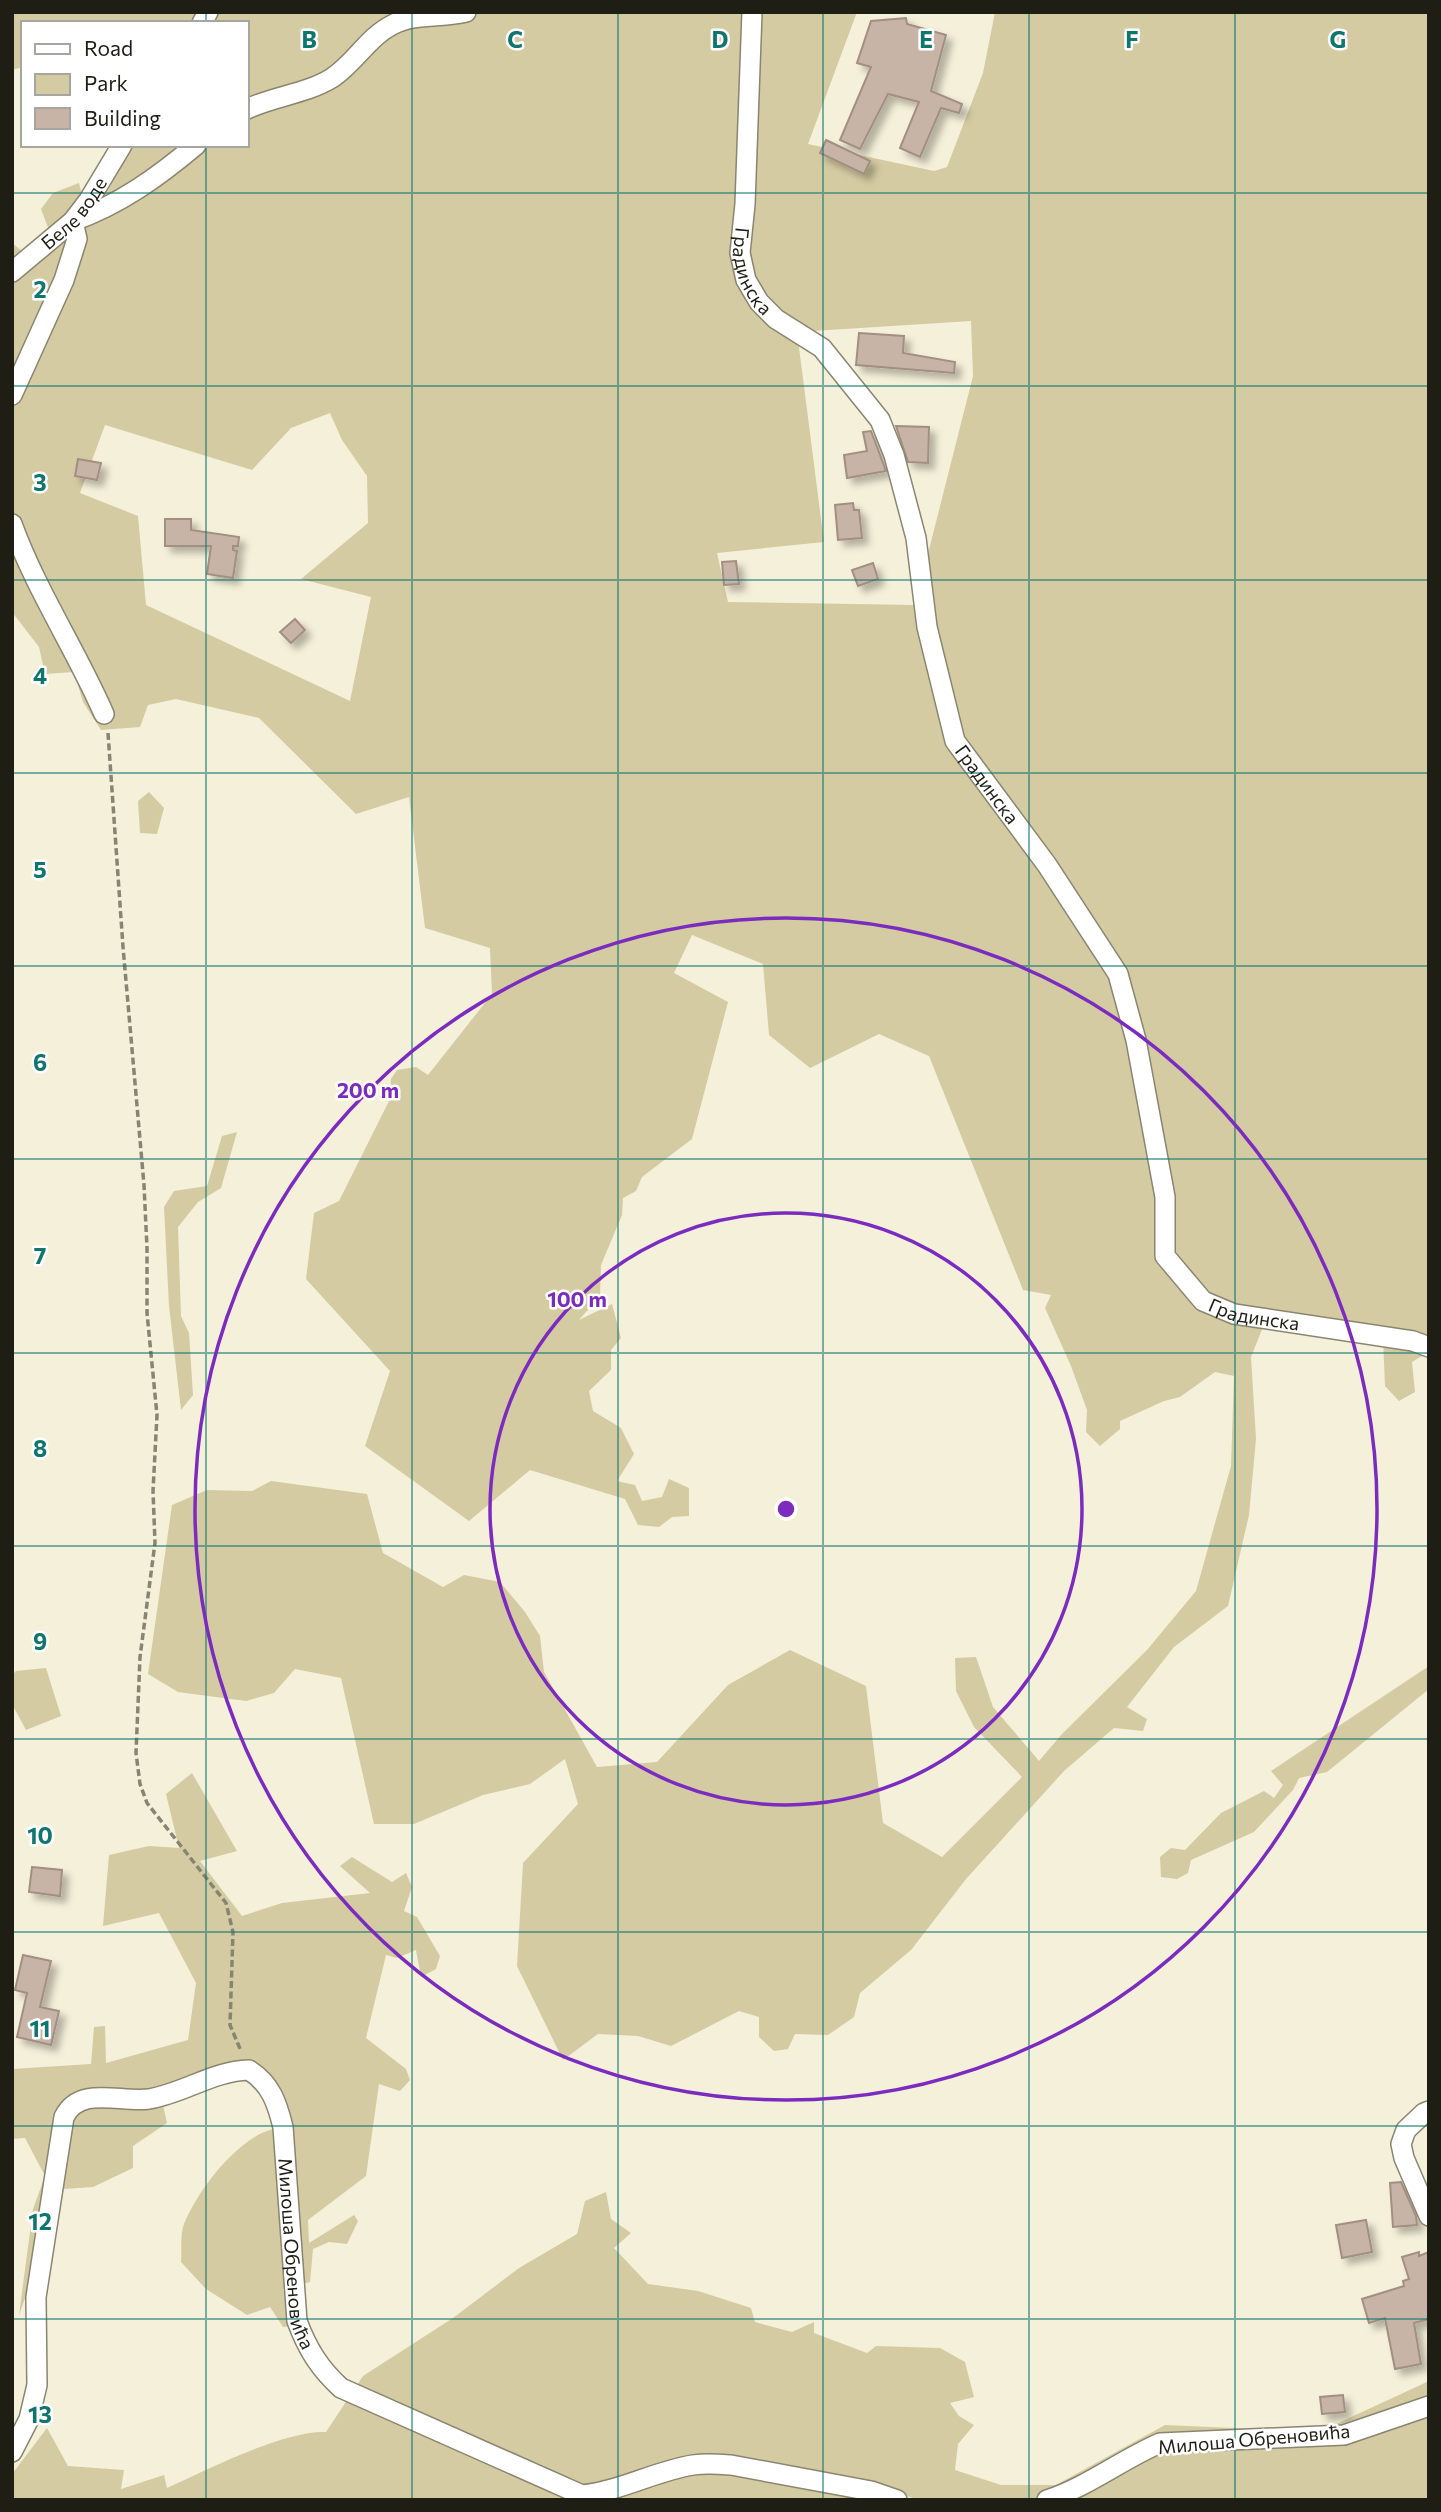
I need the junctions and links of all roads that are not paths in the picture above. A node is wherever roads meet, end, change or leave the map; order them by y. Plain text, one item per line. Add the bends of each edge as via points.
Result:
1 (466, 12) edge
2 (751, 12) edge
3 (248, 109) edge
4 (121, 147) edge
5 (194, 147) edge
6 (73, 221) junction
7 (12, 272) edge
8 (12, 395) edge
9 (12, 524) edge
10 (104, 714) road end
11 (1429, 1347) edge
12 (1429, 2111) edge
13 (1429, 2216) edge
14 (1429, 2406) edge
15 (12, 2452) edge
16 (897, 2500) edge
17 (1047, 2500) edge

1 - 3 street via 393,24 331,78
2 - 11 street, Градинска via 740,253 746,280 776,319 822,348 880,420 916,538 927,627 955,741 1047,865 1118,975 1136,1040 1165,1196 1165,1256 1203,1301 1234,1314
4 - 6 street, Беле воде
5 - 6 street via 135,191
6 - 7 street, Беле воде
6 - 8 street via 77,239 64,280
9 - 10 street
12 - 13 street via 1406,2130 1401,2144
14 - 17 street, Милоша Обреновића via 1344,2435 1160,2443 1070,2493
15 - 16 street, Милоша Обреновића via 29,2419 37,2385 36,2297 68,2108 89,2098 149,2099 234,2070 249,2070 269,2087 283,2127 297,2321 321,2370 341,2388 582,2496 708,2463 871,2491

